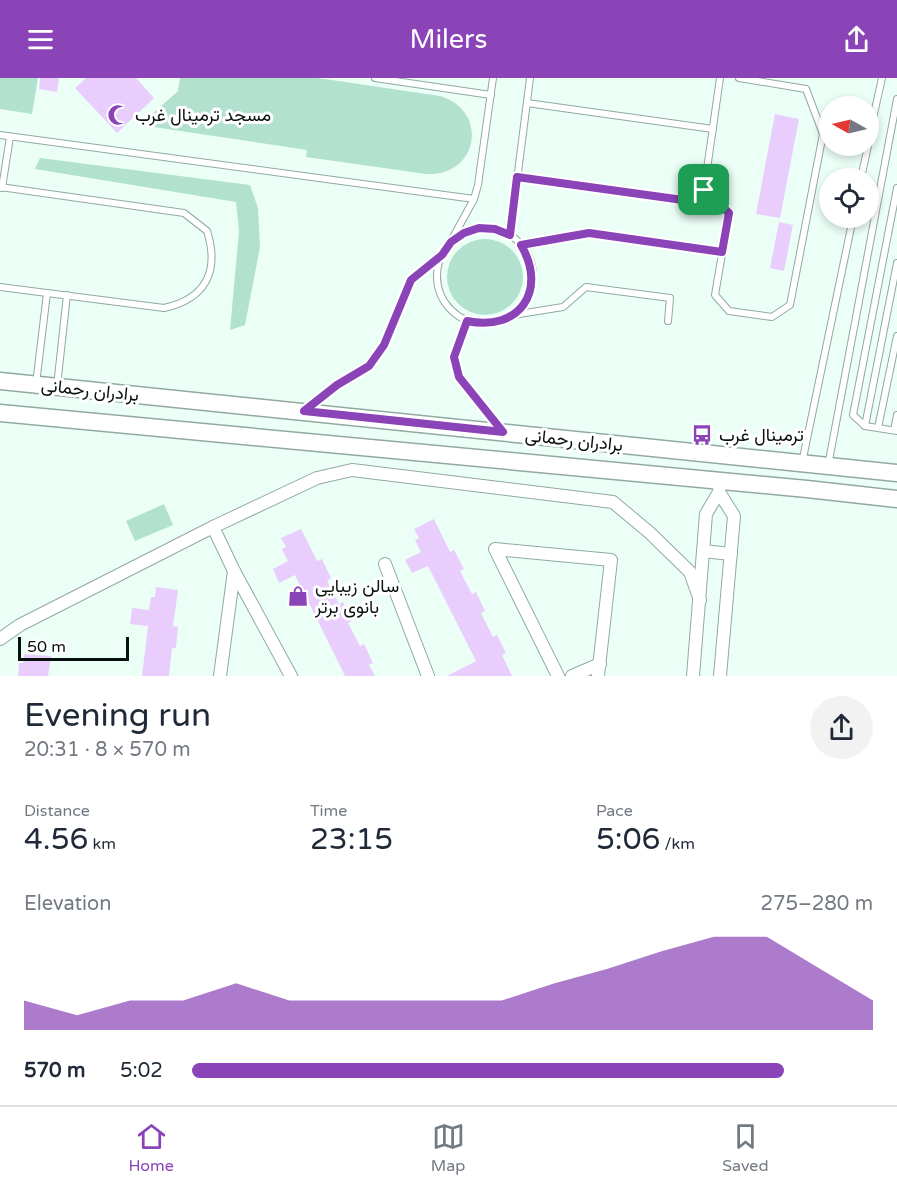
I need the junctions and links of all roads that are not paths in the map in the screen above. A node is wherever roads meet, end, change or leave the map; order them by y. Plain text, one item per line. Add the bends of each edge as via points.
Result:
1 (375, 78) edge
2 (493, 78) edge
3 (530, 78) edge
4 (720, 78) edge
5 (739, 78) edge
6 (882, 78) edge
7 (491, 95) junction
8 (878, 96) edge
9 (897, 99) edge
10 (527, 103) junction
11 (713, 129) junction
12 (0, 135) edge
13 (10, 137) junction
14 (517, 177) junction
15 (1, 188) edge
16 (897, 188) edge
17 (704, 190) junction
18 (474, 199) junction
19 (851, 228) edge
20 (510, 235) junction
21 (451, 242) junction
22 (521, 245) junction
23 (722, 252) junction
24 (442, 255) junction
25 (897, 263) edge
26 (0, 286) edge
27 (47, 293) junction
28 (67, 295) junction
29 (513, 316) junction
30 (467, 321) junction
31 (668, 321) dead end
32 (897, 336) edge
33 (0, 381) edge
34 (36, 384) junction
35 (57, 386) junction
36 (304, 411) junction
37 (0, 412) edge
38 (897, 415) edge
39 (865, 426) junction
40 (879, 428) junction
41 (895, 431) edge
42 (503, 432) junction
43 (802, 463) junction
44 (828, 466) junction
45 (897, 473) edge
46 (719, 486) junction
47 (897, 499) edge
48 (213, 527) junction
49 (703, 551) junction
50 (730, 554) junction
51 (385, 564) dead end
52 (234, 571) junction
53 (700, 600) junction
54 (0, 639) edge
55 (599, 670) edge
56 (220, 676) edge
57 (291, 676) edge
58 (428, 676) edge
59 (558, 676) edge
60 (572, 676) edge
61 (693, 676) edge
62 (720, 676) edge

1 - 7 lane
2 - 7 lane
3 - 10 lane
4 - 11 lane
5 - 23 lane via 806,89 824,134 790,305 772,317 729,311 715,295
6 - 8 lane
7 - 18 lane
9 - 44 lane
10 - 11 lane
10 - 14 lane
11 - 17 lane
12 - 13 lane
13 - 15 lane
13 - 18 lane
14 - 17 lane via 683,200
14 - 20 lane
15 - 28 lane via 184,213 207,231 212,257 206,280 201,291 178,305 149,307
16 - 39 lane via 853,416
17 - 23 lane via 729,213
18 - 21 lane
19 - 43 lane
20 - 21 lane via 479,228
20 - 22 lane
21 - 24 lane
22 - 23 lane via 589,233
22 - 29 lane via 533,274 531,290
24 - 30 lane via 437,270 443,301
24 - 36 lane via 411,280 384,345 369,366
25 - 39 lane
26 - 27 lane
27 - 28 lane
27 - 34 lane
28 - 35 lane
29 - 30 lane via 482,324
29 - 31 lane via 563,307 586,287 670,298
30 - 42 lane via 454,357 459,377
32 - 40 lane
33 - 34 main road, برادران رحمانی
34 - 35 main road, برادران رحمانی
35 - 36 main road, برادران رحمانی
36 - 42 main road, برادران رحمانی
37 - 46 main road, برادران رحمانی
38 - 41 lane
39 - 40 lane
40 - 41 lane
42 - 43 main road, برادران رحمانی
43 - 44 main road, برادران رحمانی
44 - 45 main road, برادران رحمانی
46 - 47 main road, برادران رحمانی
46 - 49 street via 706,514
46 - 50 street via 734,516
48 - 52 street
48 - 53 street via 317,478 352,470 613,502 690,572
48 - 54 street via 20,625
49 - 50 street
49 - 53 street
50 - 62 street
51 - 58 street
52 - 56 street
52 - 57 street
53 - 61 street
55 - 59 street via 611,560 495,549
55 - 60 street

